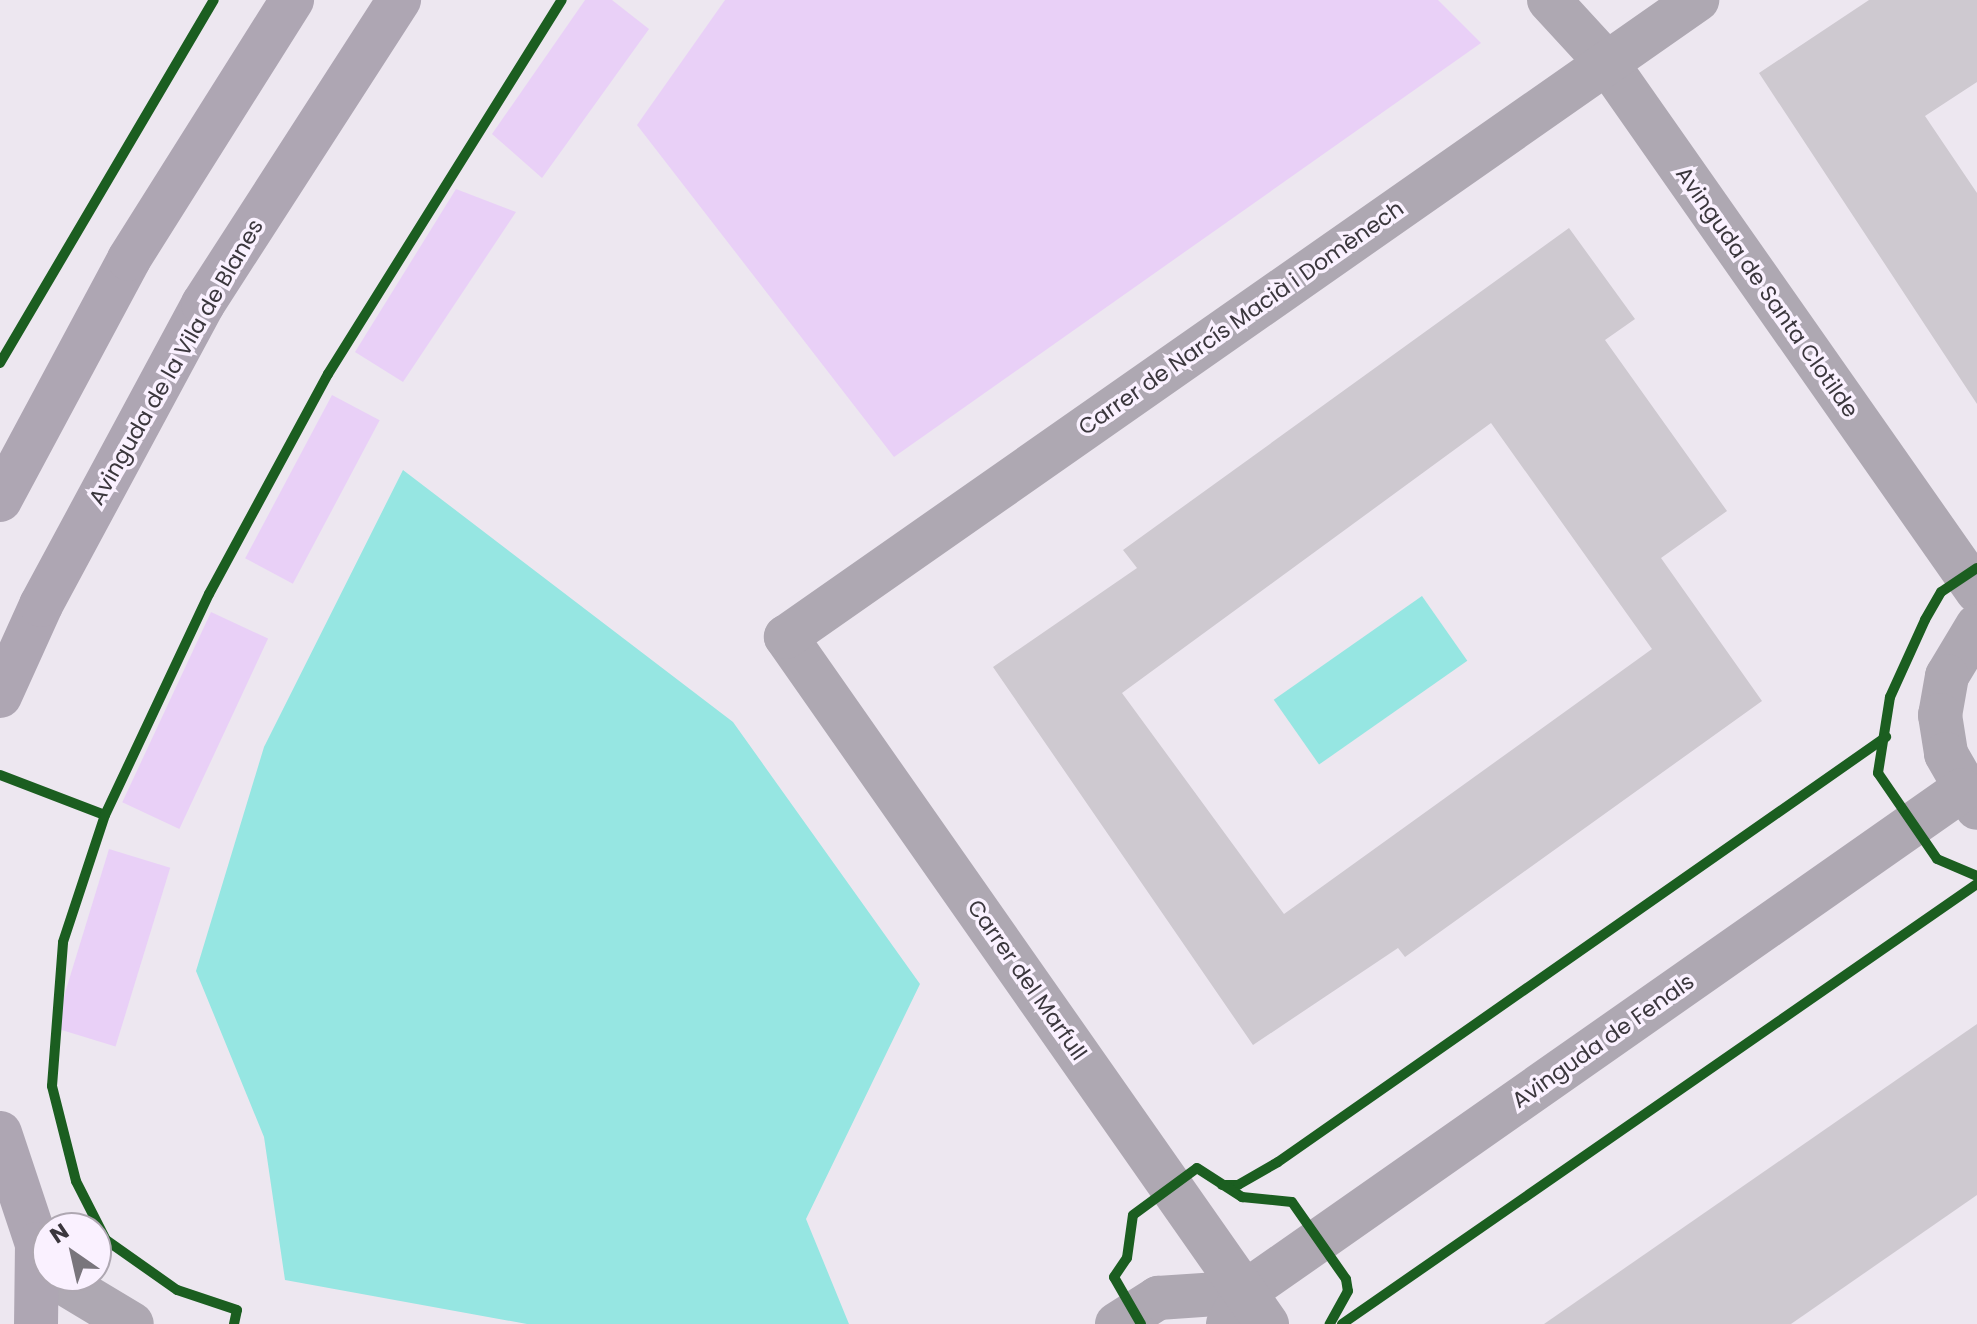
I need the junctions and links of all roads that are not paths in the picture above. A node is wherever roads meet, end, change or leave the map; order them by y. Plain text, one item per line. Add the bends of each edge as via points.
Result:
1 (292, 0) edge
2 (399, 0) edge
3 (1549, 0) edge
4 (1697, 0) edge
5 (1607, 63) junction
6 (0, 500) edge
7 (1977, 591) edge
8 (1977, 626) edge
9 (786, 637) joint
10 (0, 696) edge
11 (1969, 799) edge
12 (0, 1133) edge
13 (32, 1219) edge
14 (42, 1292) edge
15 (78, 1292) edge
16 (1246, 1313) edge
17 (36, 1324) edge
18 (132, 1324) edge
19 (1117, 1324) edge

1 - 6 main road via 129,259
2 - 10 main road, Avinguda de la Vila de Blanes via 203,304 41,605
3 - 5 street, Avinguda de Santa Clotilde
4 - 5 street, Carrer de Narcís Macià i Domènech
5 - 7 street, Avinguda de Santa Clotilde
5 - 9 street, Carrer de Narcís Macià i Domènech
8 - 11 street via 1947,676 1940,715 1946,754
9 - 16 street, Carrer del Marfull
11 - 16 street, Avinguda de Fenals
12 - 13 main road
14 - 17 main road
15 - 18 street
16 - 19 street via 1158,1298

